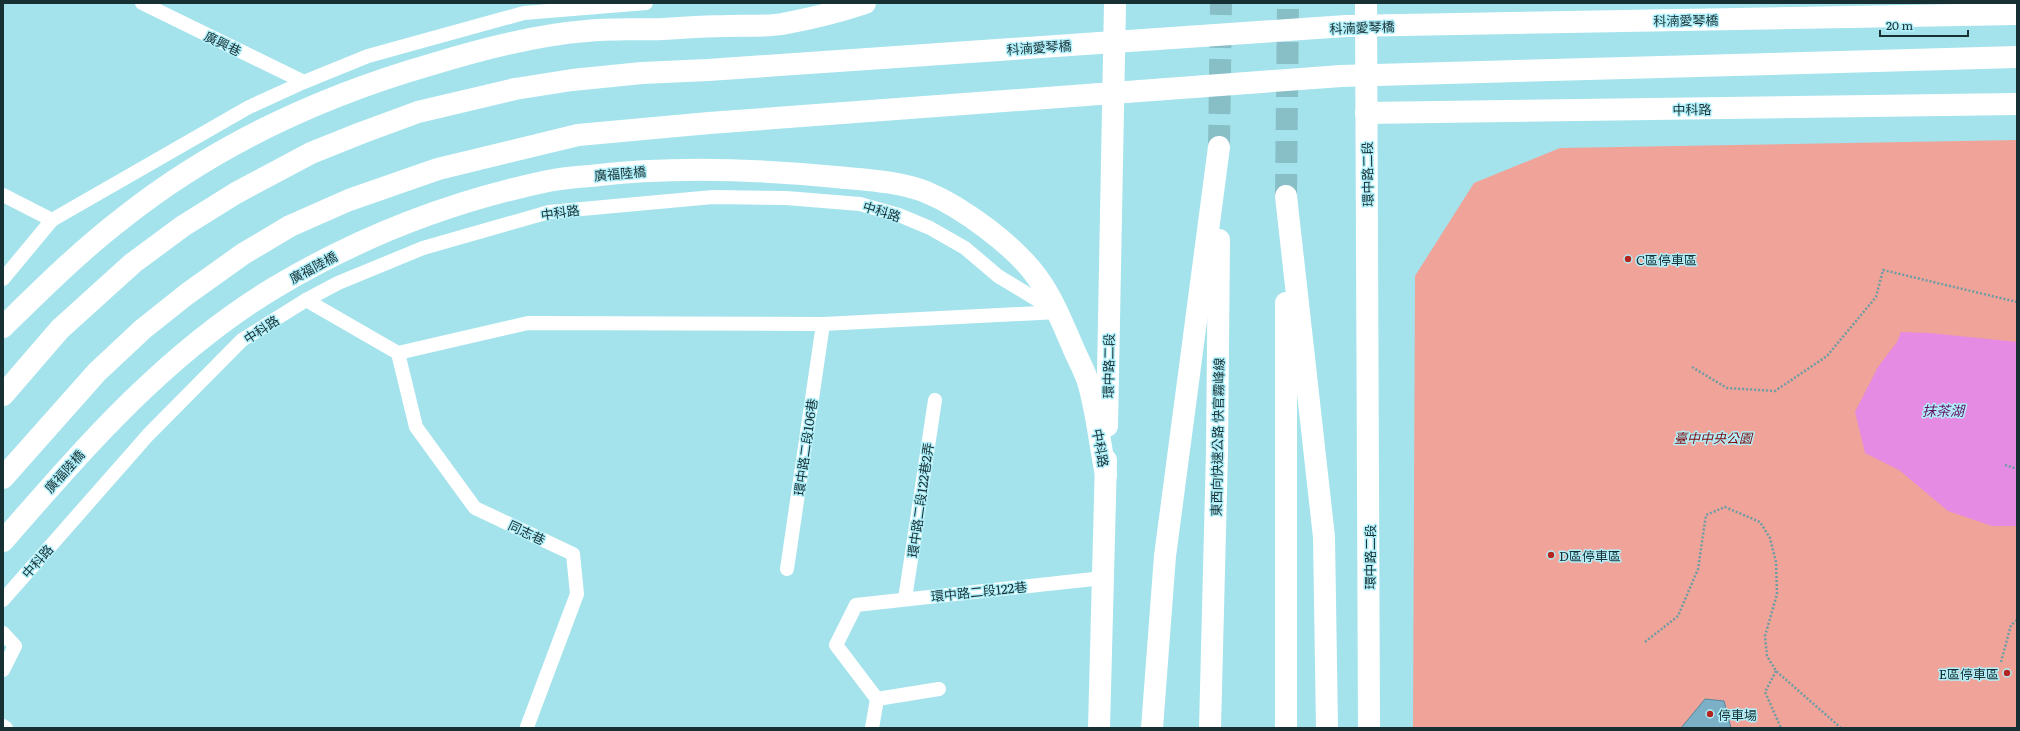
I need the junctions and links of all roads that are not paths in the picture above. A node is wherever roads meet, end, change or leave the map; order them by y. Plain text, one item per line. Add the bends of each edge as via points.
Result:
1 (142, 3) edge
2 (646, 3) edge
3 (865, 3) edge
4 (1115, 3) edge
5 (1366, 3) edge
6 (2017, 14) edge
7 (2017, 57) edge
8 (304, 82) junction
9 (2017, 104) edge
10 (1366, 113) junction
11 (3, 195) edge
12 (52, 220) junction
13 (3, 279) edge
14 (306, 300) junction
15 (1058, 312) junction
16 (823, 324) junction
17 (3, 327) edge
18 (398, 353) junction
19 (3, 395) edge
20 (935, 400) dead end
21 (1106, 475) junction
22 (3, 478) edge
23 (3, 541) edge
24 (787, 569) dead end
25 (1103, 578) junction
26 (905, 599) junction
27 (3, 600) edge
28 (3, 633) edge
29 (3, 670) edge
30 (938, 689) dead end
31 (877, 699) junction
32 (3, 726) edge
33 (527, 727) dead end
34 (6, 728) edge
35 (872, 728) edge
36 (1099, 728) edge
37 (1152, 728) edge
38 (1210, 728) edge
39 (1286, 728) edge
40 (1328, 728) edge
41 (1369, 728) edge

1 - 8 lane, 廣興巷
2 - 8 lane via 524,13 368,56
3 - 17 main road via 780,24 586,31 529,40 485,49 395,75 304,109 247,136 205,160 122,218
4 - 21 main road, 環中路二段
5 - 10 main road, 環中路二段
6 - 19 main road, 科湳愛琴橋 via 1346,26 642,73 572,80 515,90 418,112 361,133 311,153 236,193 183,226 133,263 60,329
7 - 22 main road via 1341,76 578,135 438,169 349,200 290,226 243,254 143,329 97,372
8 - 12 lane via 249,107
9 - 10 main road, 中科路
10 - 41 main road, 環中路二段
11 - 12 lane
12 - 13 lane
14 - 15 lane, 中科路 via 338,283 423,248 549,212 713,197 786,198 860,204 930,228 965,248 998,276
14 - 18 lane
14 - 27 lane, 中科路 via 242,340 148,434
15 - 16 lane
15 - 21 main road, 中科路 via 1089,383
15 - 23 main road, 廣福陸橋 via 1036,276 1010,247 982,225 926,192 899,184 785,172 713,170 654,170 550,180 457,204 409,220 315,265 226,319 181,354 126,404
16 - 18 lane via 528,323
16 - 24 lane, 環中路二段106巷
18 - 33 lane, 同志巷 via 416,427 474,508 573,554 577,594
20 - 26 lane, 環中路二段122巷2弄
21 - 25 main road, 環中路二段
25 - 26 lane, 環中路二段122巷
25 - 36 main road, 環中路二段
26 - 31 lane, 環中路二段122巷 via 856,605 836,645
28 - 29 lane via 16,646
30 - 31 lane
31 - 35 lane
32 - 34 lane
37 - 38 main road, 東西向快速公路 快官霧峰線 via 1164,556 1219,147 1217,452
39 - 40 main road via 1286,196 1324,537

